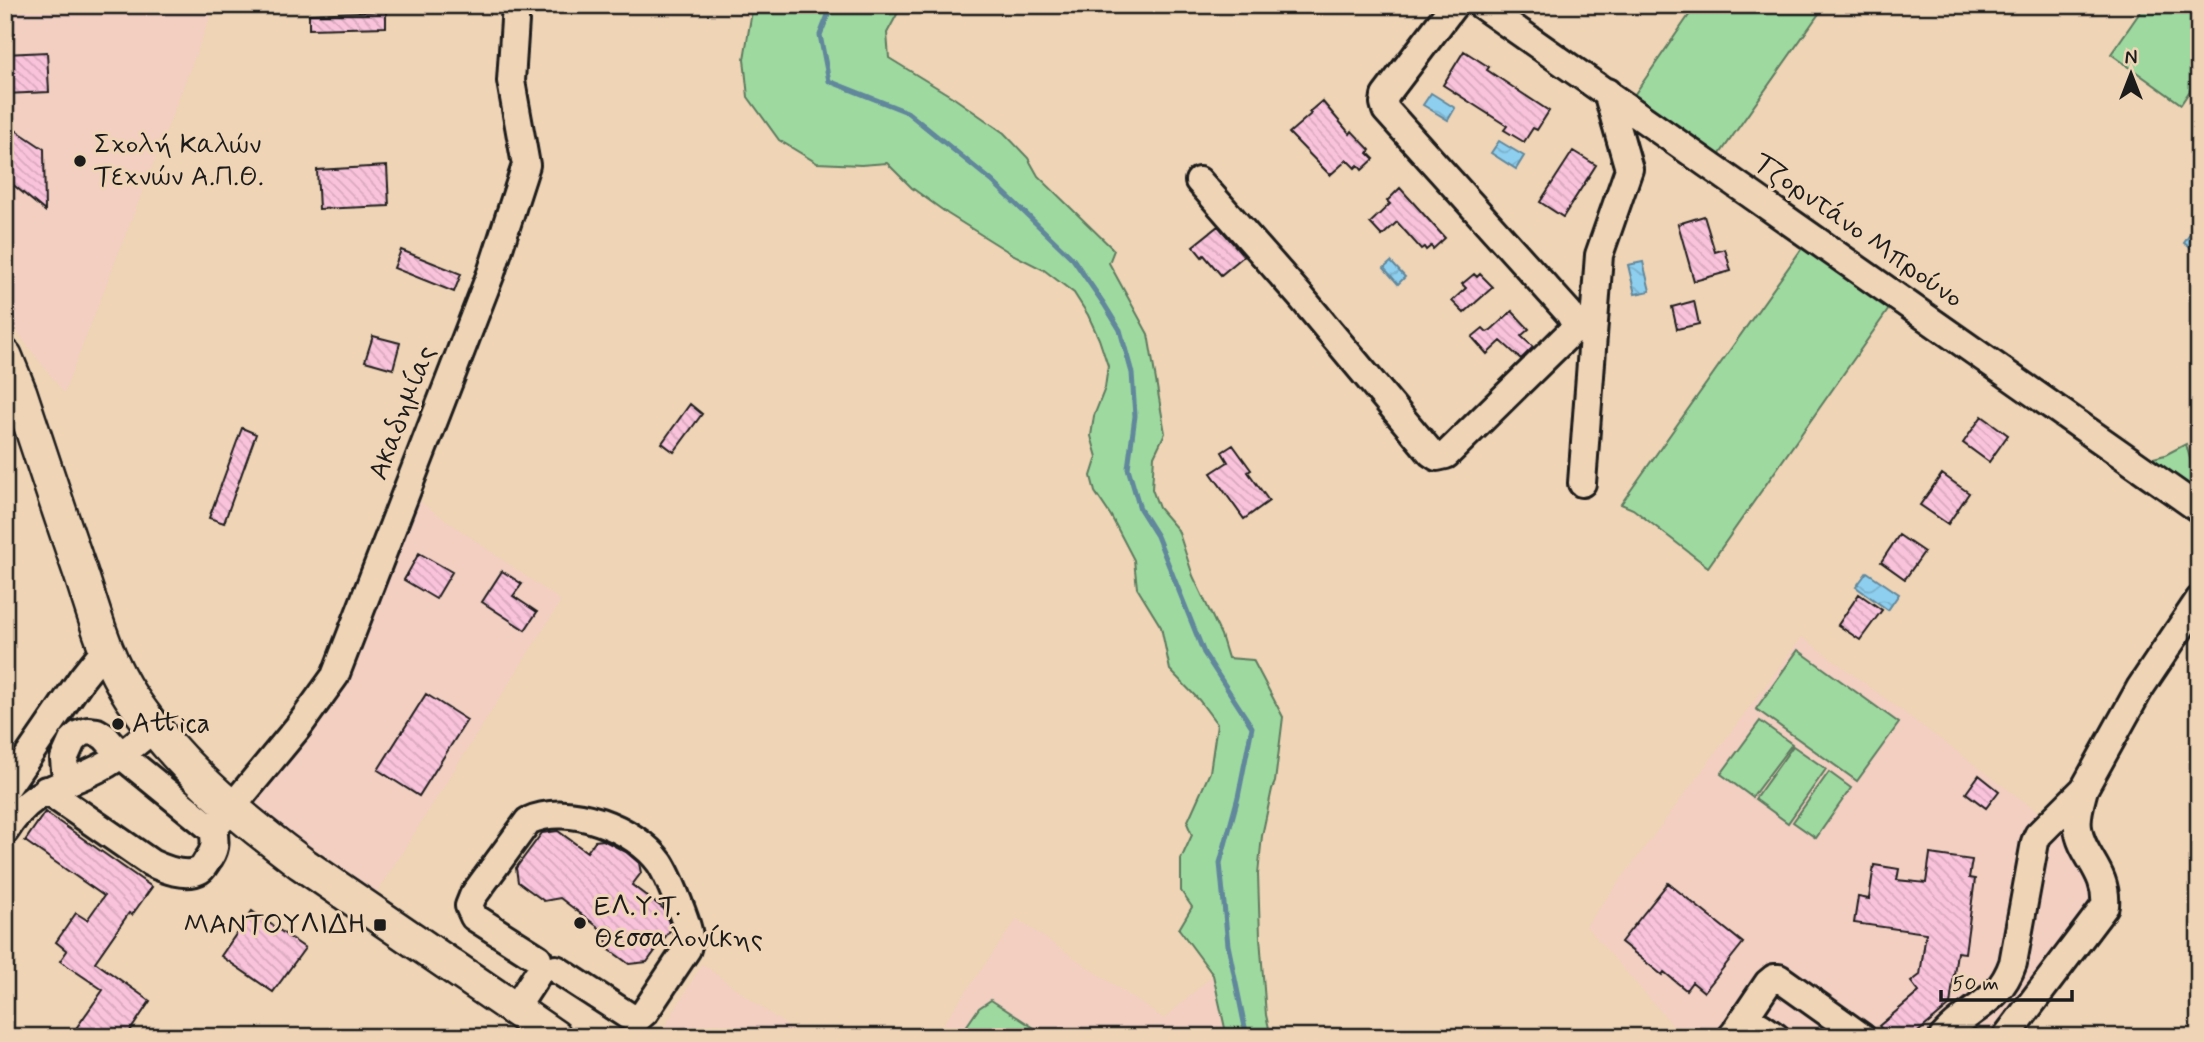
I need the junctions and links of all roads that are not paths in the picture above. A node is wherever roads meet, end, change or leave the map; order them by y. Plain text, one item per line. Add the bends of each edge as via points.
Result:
1 (516, 5) edge
2 (1454, 5) edge
3 (1481, 5) edge
4 (1607, 92) junction
5 (1199, 181) dead end
6 (5, 356) edge
7 (1582, 483) dead end
8 (2199, 509) edge
9 (2199, 600) edge
10 (106, 649) junction
11 (154, 728) junction
12 (121, 755) junction
13 (10, 772) edge
14 (57, 785) junction
15 (2084, 789) junction
16 (223, 819) junction
17 (5, 831) edge
18 (544, 968) junction
19 (515, 1009) junction
20 (1734, 1033) edge
21 (555, 1037) edge
22 (1776, 1037) edge
23 (1862, 1037) edge
24 (1943, 1037) edge
25 (2006, 1037) edge

1 - 16 street, Ακαδημίας via 511,81 526,165 491,273 335,676
2 - 5 street via 1389,89 1385,110 1569,313 1574,326 1446,455 1431,453
3 - 4 street, Τζορντάνο Μπρούνο
4 - 7 street via 1629,169 1599,255
4 - 8 street, Τζορντάνο Μπρούνο
6 - 10 main road
9 - 15 street via 2140,688
10 - 11 main road
10 - 13 street
11 - 12 street
11 - 16 main road via 202,782
12 - 14 street
12 - 14 street via 97,732 79,734 64,759
12 - 16 street
14 - 16 street via 151,863 175,872 200,870 213,853
14 - 17 street via 25,805
15 - 24 street via 2035,842 2008,976 1998,992
15 - 25 street via 2078,828 2102,880 2105,906
16 - 19 main road via 301,863
18 - 18 street via 474,917 469,906 473,896 528,821 571,815 614,827 633,838 660,863 690,940 645,1012 637,1019 627,1015
18 - 19 street
19 - 21 main road
20 - 22 street via 1748,1022
20 - 23 street via 1768,983 1779,978

